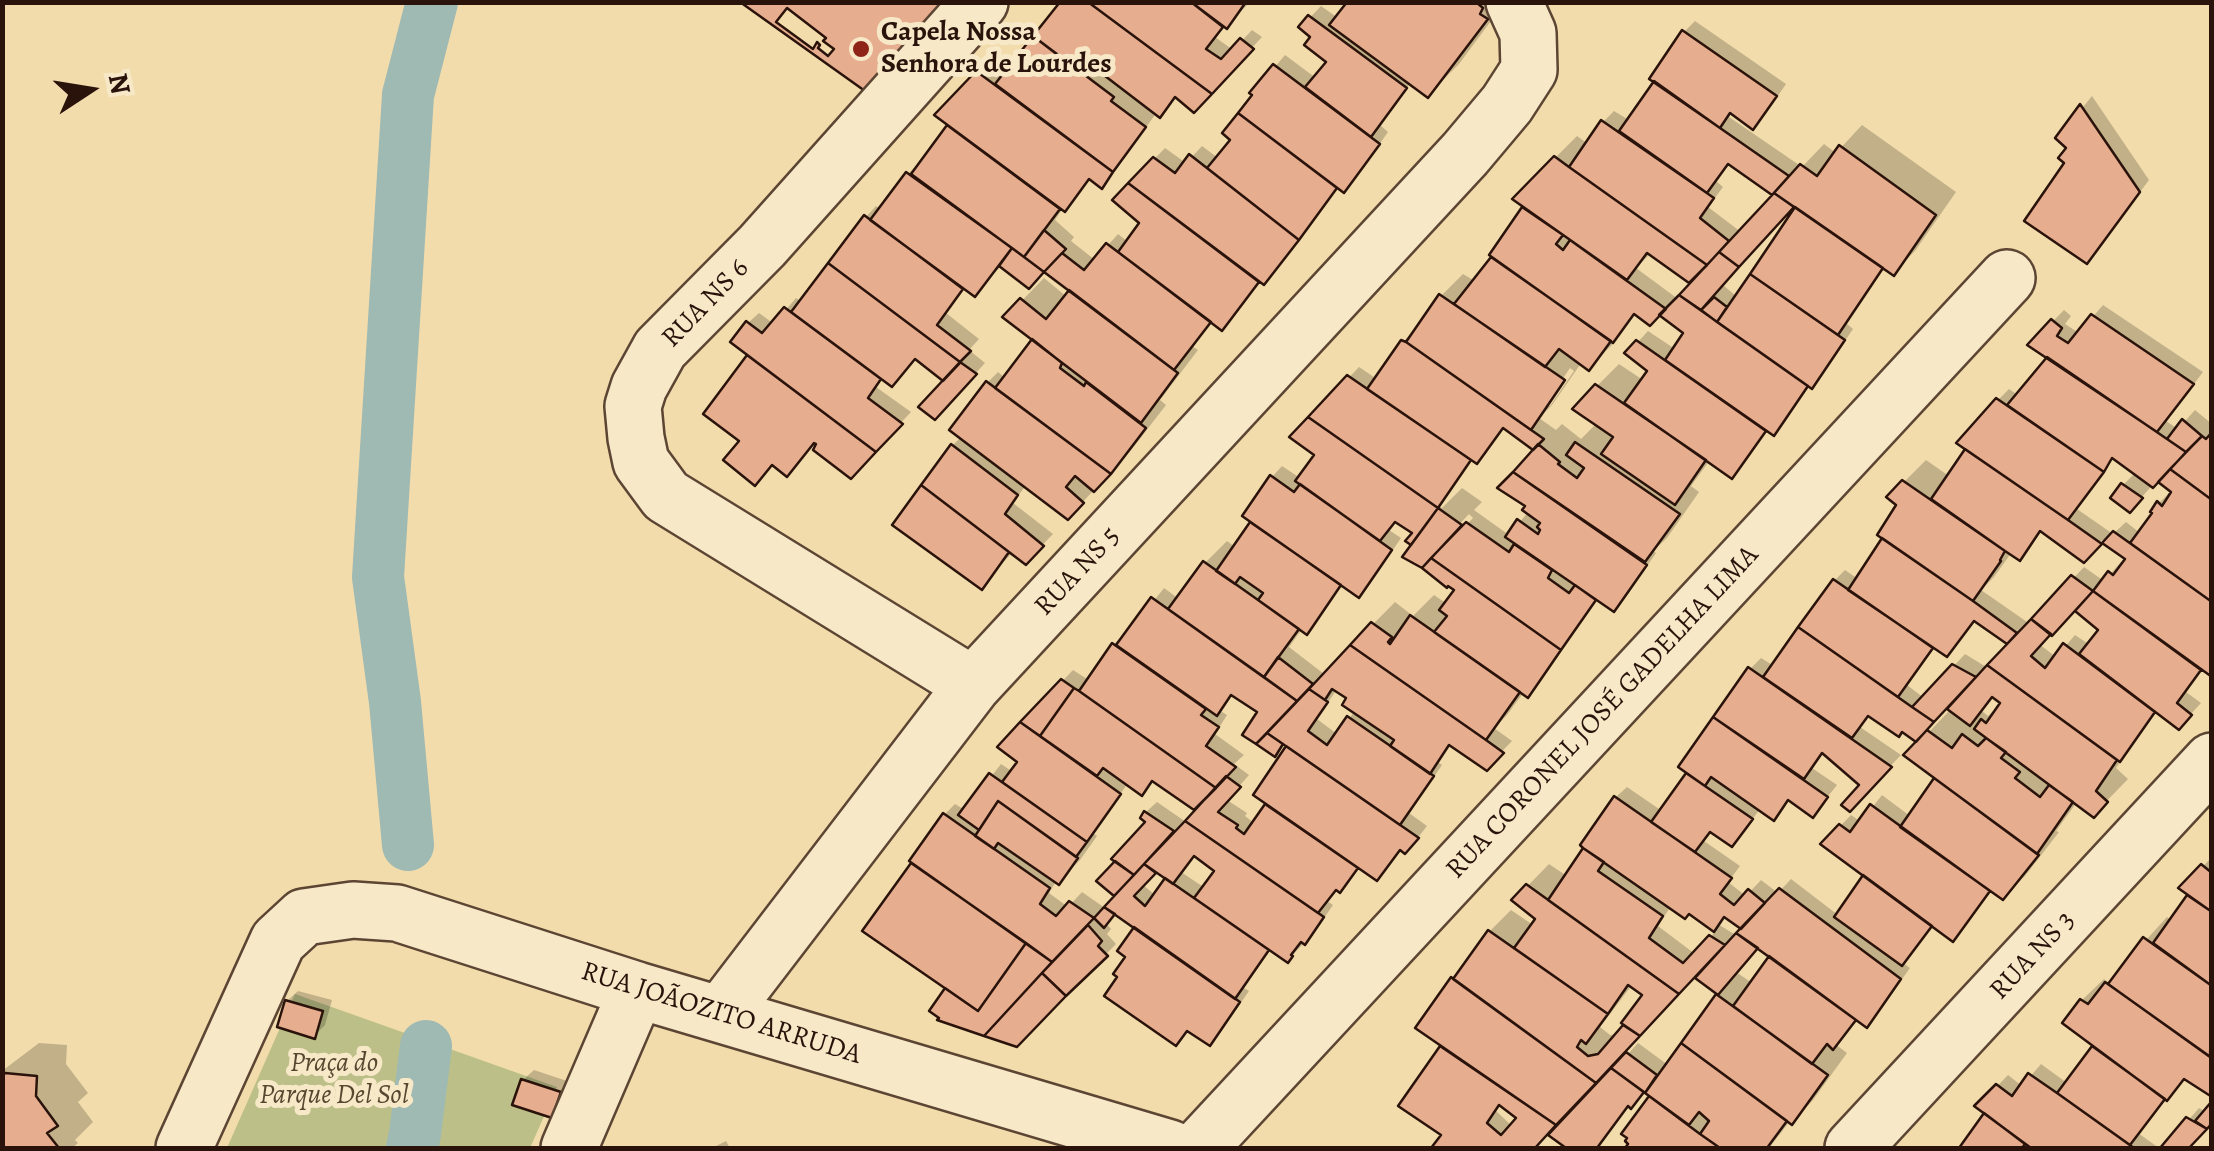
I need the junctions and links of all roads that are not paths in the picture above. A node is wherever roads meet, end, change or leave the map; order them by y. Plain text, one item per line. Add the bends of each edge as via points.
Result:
1 (980, 2) edge
2 (1514, 2) edge
3 (2007, 278) dead end
4 (973, 685) junction
5 (2212, 761) edge
6 (637, 990) junction
7 (721, 1014) junction
8 (184, 1148) edge
9 (568, 1148) edge
10 (1170, 1148) edge
11 (1198, 1148) edge
12 (1853, 1148) edge

1 - 4 street, RUA NS 6 via 762,246 660,349 634,406 641,462 666,496
2 - 4 street, RUA NS 5 via 1528,33 1529,70 1507,104
3 - 11 street, RUA CORONEL JOSÉ GADELHA LIMA
4 - 7 street, RUA NS 5
5 - 12 street, RUA NS 3
6 - 7 street, RUA JOÃOZITO ARRUDA
6 - 8 street, RUA JOÃOZITO ARRUDA via 398,914 353,910 304,917 278,941
6 - 9 street
7 - 10 street, RUA JOÃOZITO ARRUDA

